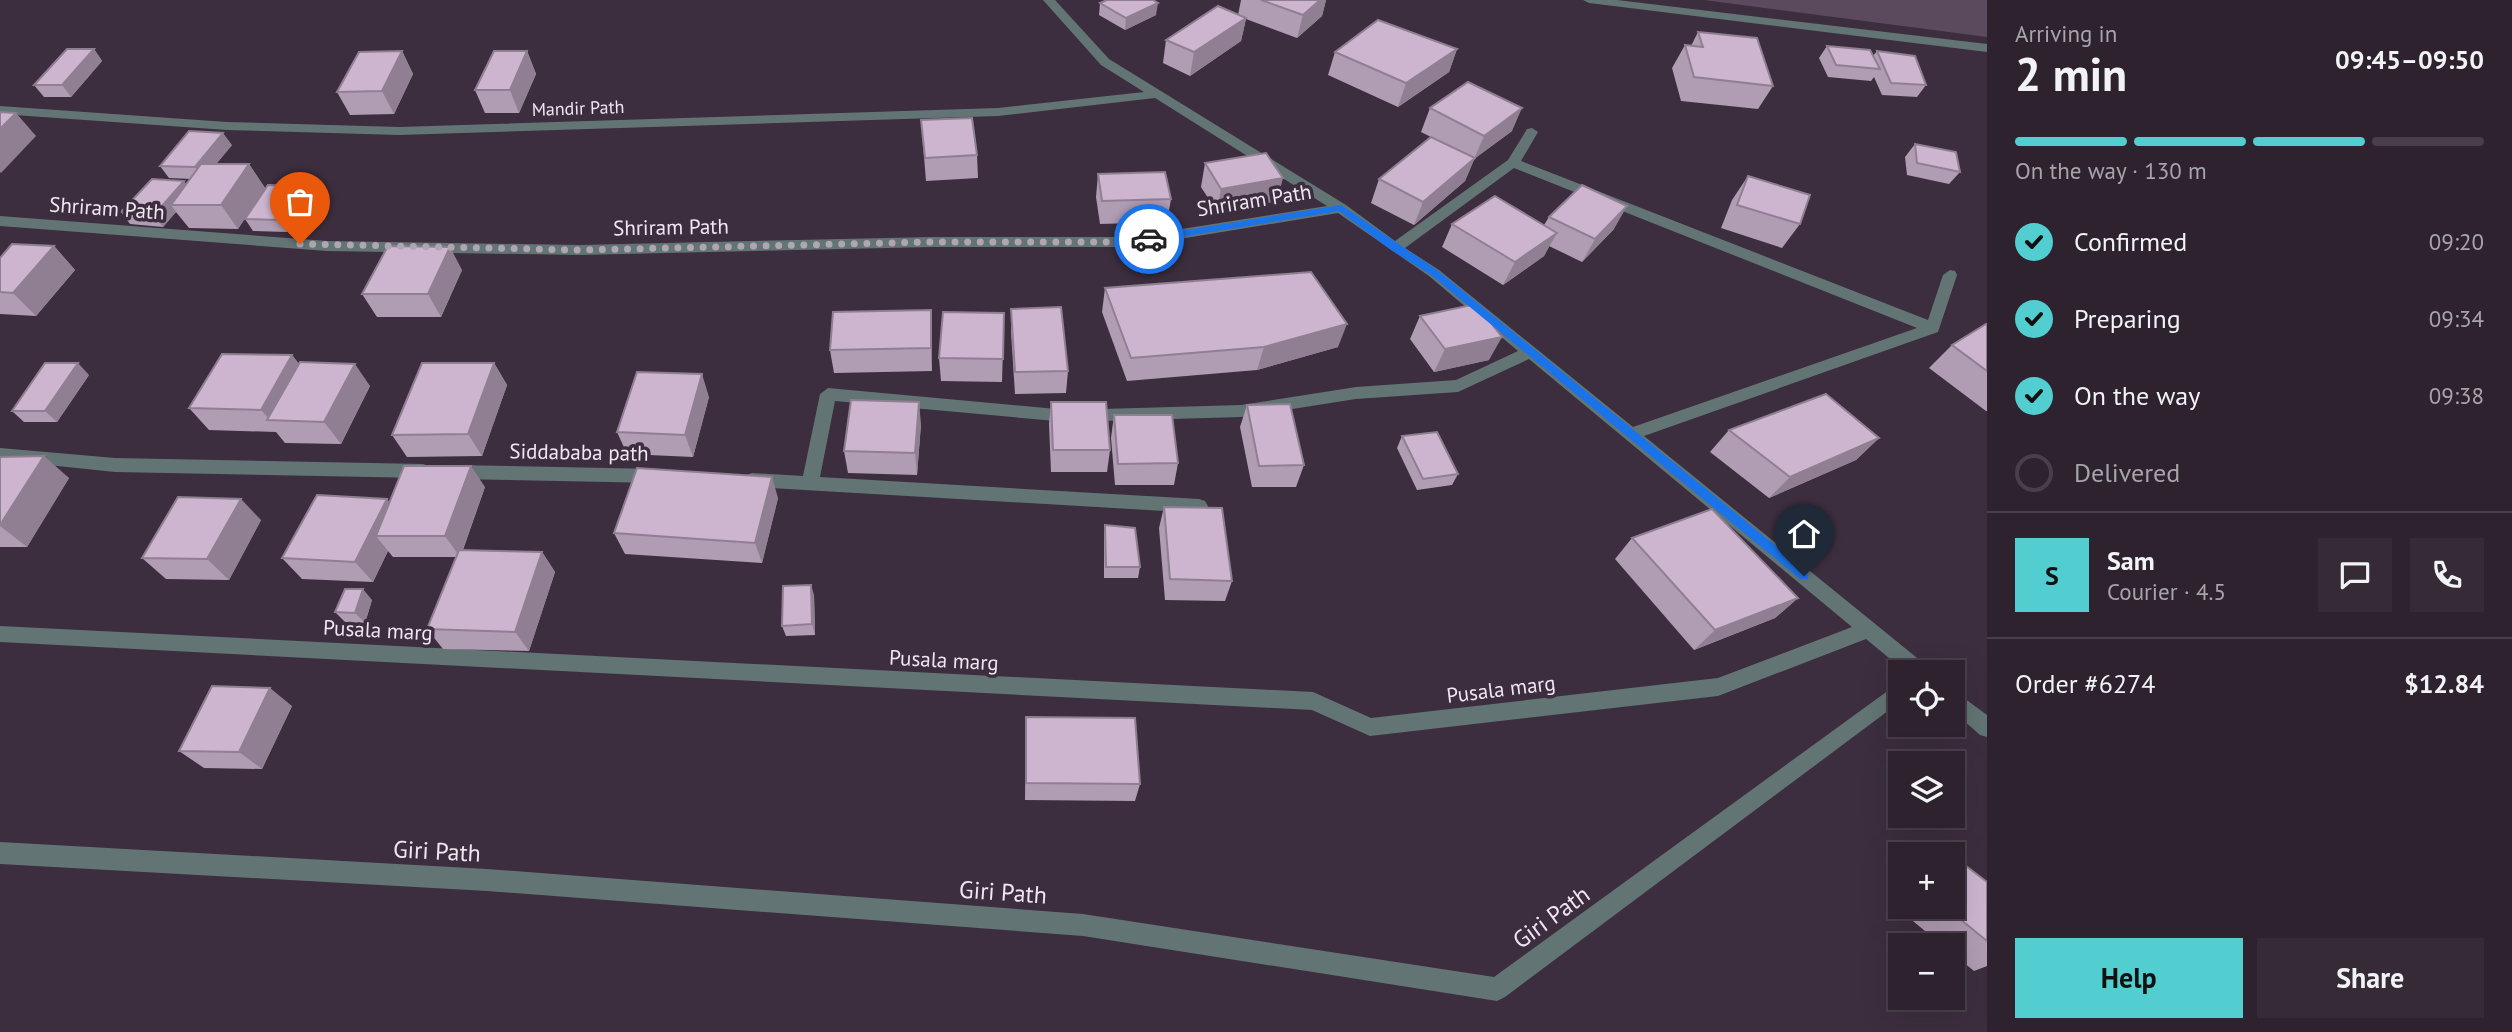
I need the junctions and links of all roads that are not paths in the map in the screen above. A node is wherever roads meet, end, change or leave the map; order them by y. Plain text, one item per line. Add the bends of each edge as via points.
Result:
1 (1049, 0) edge
2 (1589, 0) edge
3 (1987, 48) edge
4 (1158, 94) junction
5 (0, 110) edge
6 (1532, 132) dead end
7 (1513, 163) junction
8 (1341, 208) junction
9 (0, 221) edge
10 (1395, 248) junction
11 (1950, 275) dead end
12 (1933, 328) junction
13 (1532, 351) junction
14 (1632, 434) junction
15 (0, 454) edge
16 (680, 477) edge
17 (733, 479) edge
18 (810, 484) junction
19 (1199, 506) edge
20 (1869, 629) junction
21 (0, 634) edge
22 (1906, 660) edge
23 (1888, 700) edge
24 (1965, 709) edge
25 (1987, 727) edge
26 (0, 853) edge

1 - 4 street via 1105,62
2 - 3 street
4 - 5 street, Mandir Path via 998,112 398,131 227,126
4 - 8 street
6 - 7 street
7 - 10 street
7 - 12 street
8 - 9 street, Shriram Path via 1131,242 580,250 327,246
8 - 10 street
10 - 13 street
11 - 12 street
12 - 14 street
13 - 14 street
13 - 18 street via 1458,386 1356,393 1241,411 1067,416 828,394
14 - 20 street
15 - 16 street, Siddababa path via 115,465
17 - 18 street
18 - 19 street
20 - 21 street, Pusala marg via 1718,687 1370,727 1314,701
20 - 22 street
23 - 26 street, Giri Path via 1497,989 1083,925 487,880
24 - 25 street

